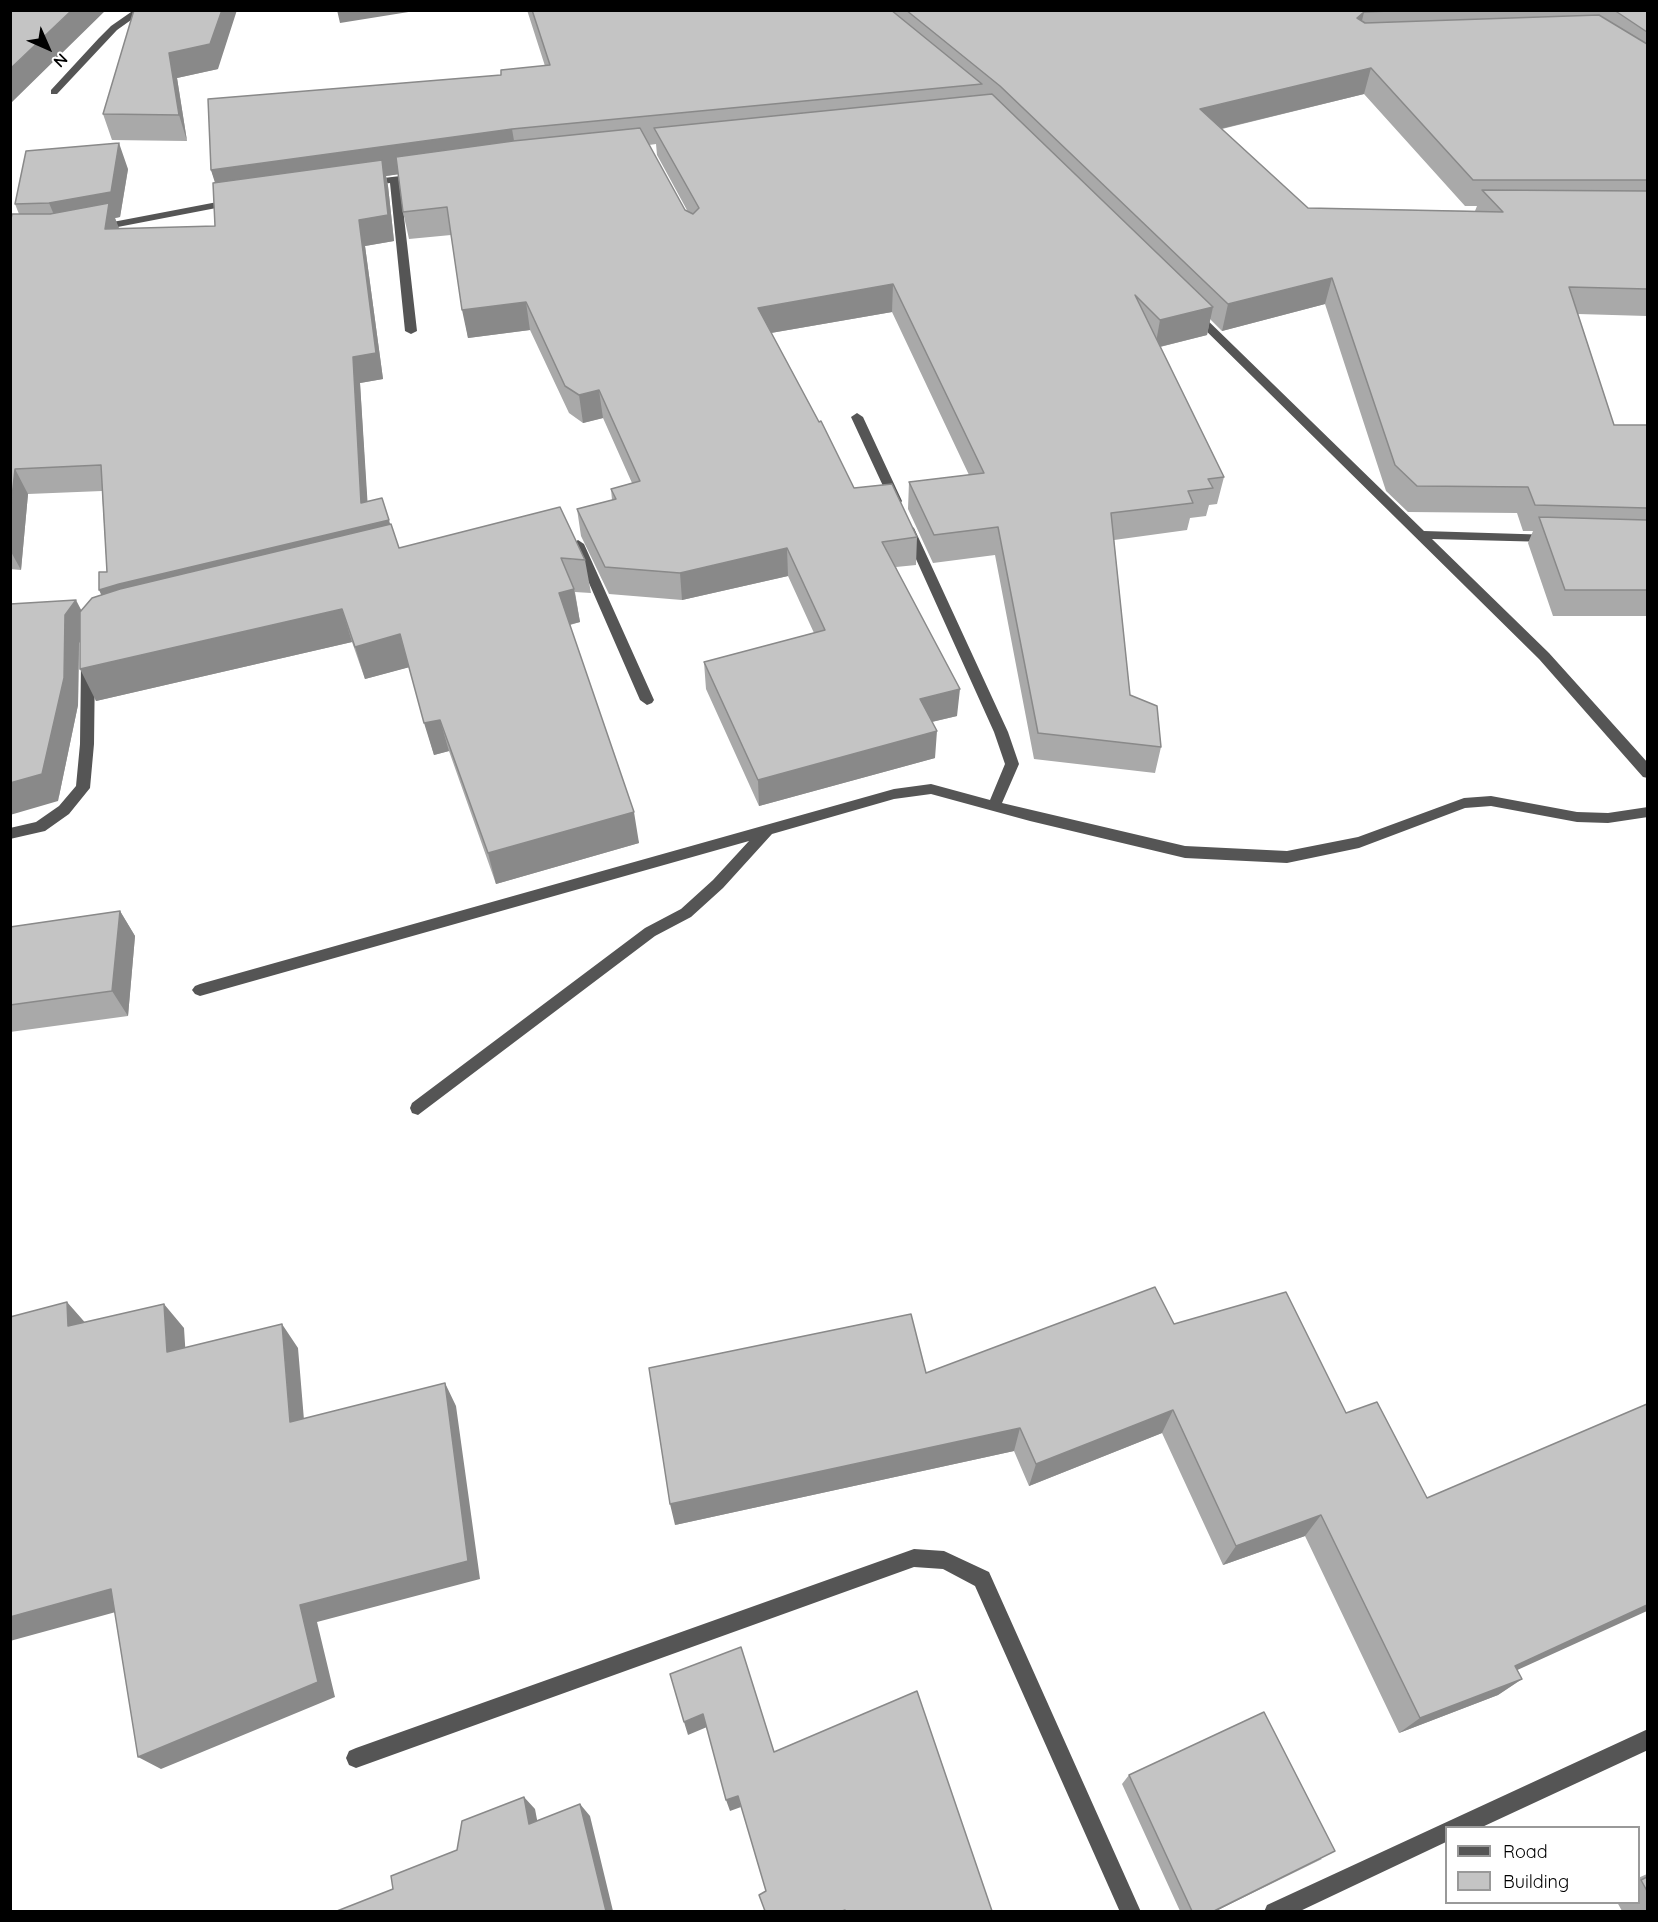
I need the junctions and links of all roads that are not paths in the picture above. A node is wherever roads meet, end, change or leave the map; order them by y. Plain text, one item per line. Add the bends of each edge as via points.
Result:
1 (141, 10) edge
2 (54, 92) dead end
3 (428, 175) edge
4 (395, 180) junction
5 (361, 184) edge
6 (248, 200) edge
7 (90, 229) edge
8 (1187, 306) edge
9 (411, 331) dead end
10 (857, 417) dead end
11 (1423, 535) junction
12 (572, 536) edge
13 (1565, 538) edge
14 (88, 654) edge
15 (647, 700) dead end
16 (1647, 773) edge
17 (994, 806) junction
18 (1647, 812) edge
19 (767, 830) junction
20 (10, 834) edge
21 (200, 990) dead end
22 (418, 1108) dead end
23 (1647, 1739) edge
24 (356, 1758) dead end
25 (1458, 1826) edge
26 (1445, 1832) edge
27 (1131, 1911) edge
28 (1274, 1911) edge

1 - 2 street via 108,34
3 - 4 street
4 - 5 street
4 - 9 street
6 - 7 street
8 - 11 street
10 - 17 street via 1005,743 1012,764
11 - 13 street
11 - 16 street via 1544,656
12 - 15 street
14 - 20 street via 83,788 64,810 40,827
17 - 18 street via 1185,852 1287,857 1359,842 1464,802 1491,801 1577,817 1608,818
17 - 19 street via 931,789 894,794
19 - 21 street
19 - 22 street via 686,914 650,932
23 - 25 street
24 - 27 street via 914,1558 944,1560 982,1579
26 - 28 street

